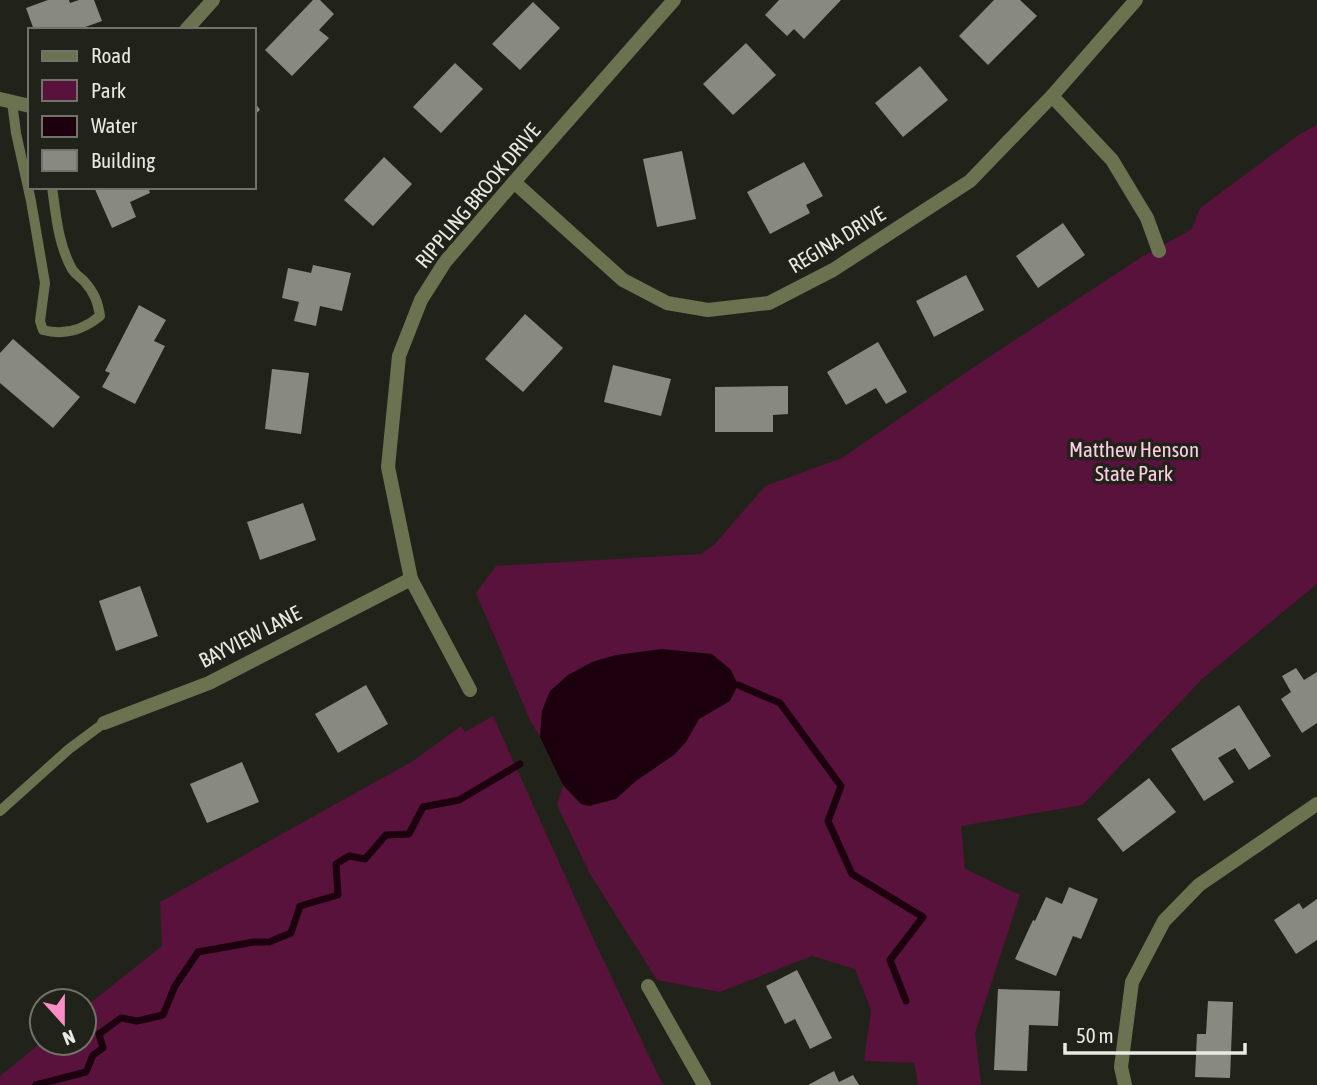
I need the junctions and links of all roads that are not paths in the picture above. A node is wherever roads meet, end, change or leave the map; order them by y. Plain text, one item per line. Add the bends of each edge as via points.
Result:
1 (213, 0) edge
2 (674, 0) edge
3 (1136, 0) edge
4 (188, 28) edge
5 (1052, 96) junction
6 (6, 101) edge
7 (28, 106) edge
8 (513, 182) junction
9 (28, 187) edge
10 (28, 189) edge
11 (52, 189) edge
12 (1159, 251) dead end
13 (411, 579) junction
14 (470, 690) dead end
15 (104, 723) joint
16 (1317, 804) edge
17 (0, 811) edge
18 (648, 986) dead end
19 (704, 1085) edge
20 (1125, 1085) edge

1 - 4 street
2 - 8 street, RIPPLING BROOK DRIVE
3 - 5 street, REGINA DRIVE
5 - 8 street, REGINA DRIVE via 970,181 833,270 769,303 708,310 667,303 622,281
5 - 12 street via 1112,160 1147,218
6 - 7 street
6 - 9 lane
8 - 13 street, RIPPLING BROOK DRIVE via 445,262 421,300 399,356 388,467
10 - 11 lane via 45,283 40,321 43,330 70,332 100,316 98,301 73,271 64,249
13 - 14 street, RIPPLING BROOK DRIVE
13 - 15 street, BAYVIEW LANE via 209,683
15 - 17 lane
16 - 20 street via 1199,885 1164,921 1132,982 1121,1067
18 - 19 street

